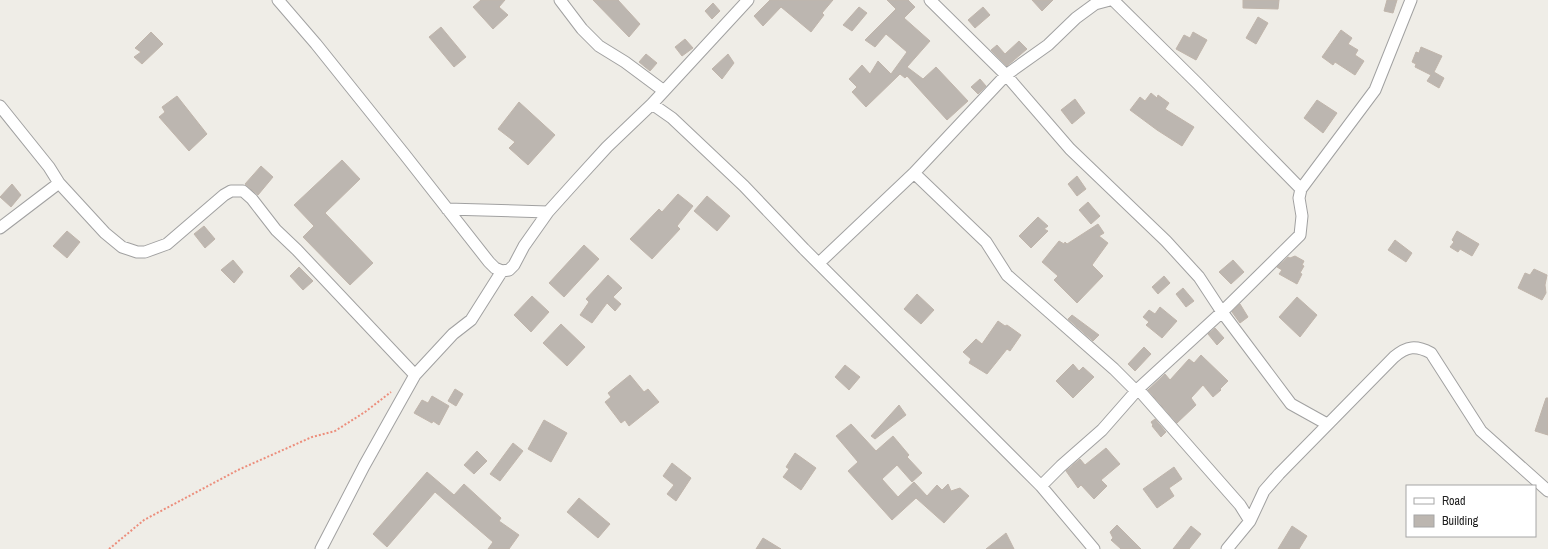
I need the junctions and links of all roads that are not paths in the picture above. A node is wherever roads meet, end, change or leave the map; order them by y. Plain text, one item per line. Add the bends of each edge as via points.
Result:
1 (278, 0) edge
2 (560, 0) edge
3 (748, 0) edge
4 (930, 0) edge
5 (1110, 0) edge
6 (1113, 0) edge
7 (1411, 0) edge
8 (1006, 75) junction
9 (664, 91) junction
10 (652, 104) junction
11 (0, 106) edge
12 (914, 173) junction
13 (59, 183) junction
14 (1301, 189) junction
15 (447, 209) junction
16 (548, 212) junction
17 (0, 228) edge
18 (818, 264) junction
19 (502, 270) junction
20 (1222, 312) junction
21 (415, 375) junction
22 (1137, 390) junction
23 (1327, 424) junction
24 (1041, 486) junction
25 (1548, 491) edge
26 (1250, 521) junction
27 (1087, 546) edge
28 (321, 549) edge
29 (1227, 549) edge

1 - 15 street via 335,67
2 - 9 street via 599,46
3 - 9 street
4 - 8 street
5 - 8 street via 1088,9 1048,45
6 - 14 street
7 - 14 street via 1375,90
8 - 12 street
8 - 20 street via 1070,149 1171,246 1199,277
9 - 10 street
10 - 16 street via 607,147
10 - 18 street via 672,118 744,186
11 - 13 street
12 - 18 street
12 - 22 street via 986,242 1007,275
13 - 17 street
13 - 21 street via 105,233 122,247 137,252 145,252 167,244 224,195 231,191 243,191 276,230
14 - 20 street via 1300,235
15 - 16 street
15 - 19 street via 489,262
16 - 19 street via 514,265 509,270
18 - 24 street
19 - 21 street via 471,320 453,334
20 - 22 street
20 - 23 street via 1291,404
21 - 28 street
22 - 24 street via 1102,430
22 - 26 street via 1240,505
23 - 25 street via 1394,357 1403,350 1419,348 1431,353 1481,431
23 - 26 street via 1264,491
24 - 27 street
26 - 29 street

